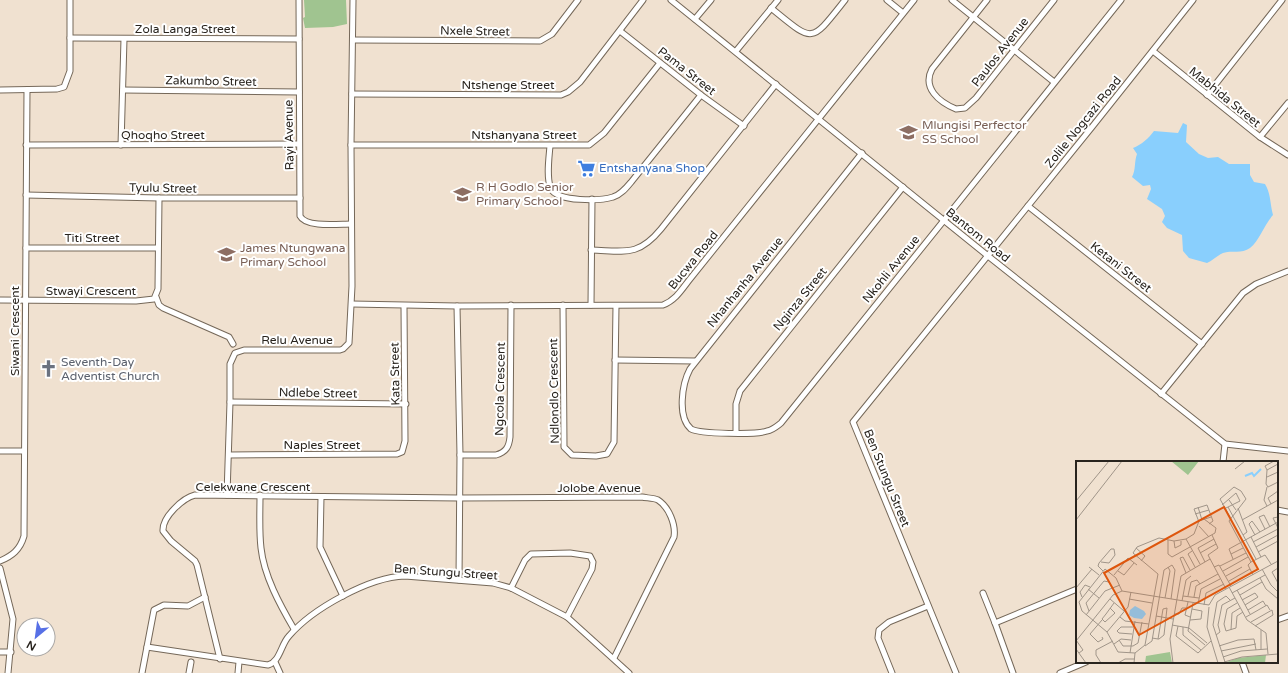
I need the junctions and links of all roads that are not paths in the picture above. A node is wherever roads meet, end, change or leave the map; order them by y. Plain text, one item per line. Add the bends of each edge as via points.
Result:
1 (70, 0) edge
2 (300, 0) edge
3 (354, 0) edge
4 (578, 0) edge
5 (643, 0) edge
6 (671, 0) edge
7 (711, 0) edge
8 (778, 0) edge
9 (845, 0) edge
10 (887, 0) edge
11 (914, 0) edge
12 (952, 0) edge
13 (987, 0) edge
14 (1054, 0) edge
15 (1121, 0) edge
16 (1193, 0) edge
17 (1282, 0) edge
18 (771, 8) junction
19 (903, 13) junction
20 (973, 17) junction
21 (695, 19) junction
22 (620, 30) junction
23 (70, 38) junction
24 (300, 39) junction
25 (124, 40) junction
26 (353, 40) junction
27 (1014, 50) junction
28 (736, 51) junction
29 (1153, 51) junction
30 (660, 63) junction
31 (1054, 82) junction
32 (776, 84) junction
33 (0, 90) edge
34 (27, 90) junction
35 (123, 90) junction
36 (299, 92) junction
37 (352, 94) junction
38 (701, 95) junction
39 (1207, 95) junction
40 (1288, 104) edge
41 (820, 119) junction
42 (744, 126) junction
43 (1260, 137) junction
44 (300, 144) junction
45 (26, 145) junction
46 (121, 145) junction
47 (351, 145) junction
48 (550, 146) junction
49 (862, 153) junction
50 (1288, 155) edge
51 (903, 187) junction
52 (26, 195) junction
53 (159, 198) junction
54 (300, 198) junction
55 (592, 199) junction
56 (1028, 206) junction
57 (944, 219) junction
58 (351, 224) junction
59 (26, 248) junction
60 (157, 248) junction
61 (591, 250) junction
62 (988, 256) junction
63 (1288, 271) edge
64 (156, 297) junction
65 (0, 300) edge
66 (25, 300) junction
67 (352, 304) junction
68 (591, 304) junction
69 (511, 305) junction
70 (563, 305) junction
71 (404, 306) junction
72 (457, 306) junction
73 (616, 306) junction
74 (233, 344) dead end
75 (1202, 344) junction
76 (615, 360) junction
77 (695, 362) junction
78 (1161, 394) junction
79 (230, 402) junction
80 (406, 404) junction
81 (736, 432) junction
82 (405, 441) joint
83 (1225, 444) junction
84 (0, 451) edge
85 (24, 451) junction
86 (1288, 451) edge
87 (229, 455) junction
88 (460, 455) junction
89 (1223, 461) edge
90 (227, 495) junction
91 (260, 496) junction
92 (321, 497) junction
93 (459, 498) junction
94 (1278, 510) edge
95 (1288, 512) edge
96 (0, 561) edge
97 (0, 568) edge
98 (459, 580) junction
99 (510, 588) junction
100 (1076, 589) edge
101 (983, 593) dead end
102 (343, 596) junction
103 (205, 597) junction
104 (928, 606) junction
105 (1288, 616) edge
106 (567, 617) junction
107 (1278, 620) edge
108 (996, 623) junction
109 (294, 629) junction
110 (147, 647) junction
111 (0, 652) edge
112 (11, 652) junction
113 (614, 658) junction
114 (220, 659) junction
115 (191, 662) dead end
116 (239, 662) junction
117 (275, 662) junction
118 (1084, 663) edge
119 (1242, 663) edge
120 (8, 673) edge
121 (142, 673) edge
122 (189, 673) edge
123 (238, 673) edge
124 (280, 673) edge
125 (630, 673) edge
126 (892, 673) edge
127 (956, 673) edge
128 (1013, 673) edge
129 (1060, 673) edge
130 (1246, 673) edge

1 - 23 street
2 - 24 street, Rayi Avenue
3 - 26 street, Relu Avenue
4 - 26 street, Nxele Street via 552,34 540,41
5 - 22 street, Ntshenge Street
6 - 21 street, Bantom Road
7 - 21 street
8 - 18 street
9 - 18 street via 820,30 812,34 801,32
10 - 19 street
11 - 19 street, Bucwa Road
12 - 20 street
13 - 20 street
14 - 27 street, Paulos Avenue
15 - 31 street, Nkohli Avenue
16 - 29 street, Zolile Nogcazi Road
17 - 39 street
18 - 28 street
19 - 41 street, Bucwa Road
20 - 27 street
20 - 27 street, Paulos Avenue via 932,69 928,85 933,94 956,109 965,108
21 - 28 street, Bantom Road
22 - 30 street, Pama Street
22 - 37 street, Ntshenge Street via 580,82 568,92 561,94
23 - 25 street, Zola Langa Street
23 - 34 street via 70,71 64,86 57,89
24 - 25 street, Zola Langa Street
24 - 36 street, Rayi Avenue
25 - 35 street
26 - 37 street, Relu Avenue
27 - 31 street
28 - 32 street, Bantom Road
29 - 39 street, Mabhida Street
29 - 56 street, Zolile Nogcazi Road
30 - 38 street, Pama Street
30 - 48 street, Ntshanyana Street via 604,133 593,143
31 - 57 street, Nkohli Avenue
32 - 41 street, Bantom Road
32 - 42 street
33 - 34 street
34 - 45 street, Siwani Crescent
35 - 36 street, Zakumbo Street
35 - 46 street
36 - 44 street, Rayi Avenue
37 - 47 street, Relu Avenue
38 - 42 street, Pama Street
38 - 55 street via 624,190 614,197
39 - 43 street, Mabhida Street
40 - 43 street
41 - 49 street, Bantom Road
41 - 73 street, Bucwa Road via 672,300 663,305
42 - 61 street via 662,229 646,245 634,250
43 - 50 street, Mabhida Street
44 - 46 street, Qhoqho Street
44 - 54 street, Rayi Avenue
45 - 46 street, Qhoqho Street
45 - 52 street, Siwani Crescent
47 - 48 street, Ntshanyana Street
47 - 58 street, Relu Avenue
48 - 55 street via 549,182 552,190 565,198
49 - 51 street, Bantom Road
49 - 77 street, Nhanhanha Avenue
51 - 57 street, Bantom Road
51 - 81 street, Nginza Street via 740,391 736,404
52 - 53 street, Tyulu Street
52 - 59 street, Siwani Crescent
53 - 54 street, Tyulu Street
53 - 60 street
54 - 58 street, Rayi Avenue via 300,216 305,221 314,224
55 - 61 street
56 - 62 street, Zolile Nogcazi Road
56 - 75 street, Ketani Street
57 - 62 street, Bantom Road
57 - 81 street, Nkohli Avenue via 781,423 767,432
58 - 67 street, Relu Avenue
59 - 60 street, Titi Street
59 - 66 street, Siwani Crescent
60 - 64 street
61 - 68 street
62 - 78 street, Bantom Road
62 - 104 street, Ben Stungu Street via 853,422
63 - 75 street via 1248,289
64 - 66 street, Stwayi Crescent via 136,301
64 - 74 street via 163,308 230,337
65 - 66 street, Stwayi Crescent
66 - 85 street, Siwani Crescent
67 - 71 street, Bucwa Road
67 - 79 street, Relu Avenue via 349,342 343,349 244,350 235,353 230,364
68 - 70 street, Bucwa Road
68 - 73 street, Bucwa Road
69 - 70 street, Bucwa Road
69 - 72 street, Bucwa Road
69 - 88 street, Ngcola Crescent via 508,446 496,455
70 - 76 street, Ndlondlo Crescent via 564,447 572,455 603,456 612,447
71 - 72 street, Bucwa Road
71 - 80 street, Kata Street
72 - 88 street
73 - 76 street, Ndlondlo Crescent
75 - 78 street
76 - 77 street
77 - 81 street, Nkohli Avenue via 686,376 683,388 686,423 698,432
78 - 83 street, Bantom Road
79 - 80 street, Ndlebe Street
79 - 87 street, Relu Avenue
80 - 82 street, Kata Street
82 - 87 street, Naples Street via 404,450 397,454
83 - 86 street
83 - 89 street
84 - 85 street
85 - 96 street, Siwani Crescent via 24,536 18,550
87 - 90 street, Relu Avenue
88 - 93 street
90 - 91 street, Celekwane Crescent
90 - 103 street, Celekwane Crescent via 195,495 184,498 163,528 165,535 195,561
91 - 92 street, Celekwane Crescent
91 - 109 street via 261,548 264,563 278,600
92 - 93 street, Celekwane Crescent
92 - 102 street via 320,547
93 - 98 street
93 - 113 street, Jolobe Avenue via 642,497 658,500 674,524 674,537
94 - 95 street
97 - 112 street via 13,619
98 - 99 street, Ben Stungu Street via 493,583
98 - 102 street, Ben Stungu Street via 394,576
99 - 106 street, Ben Stungu Street
99 - 106 street via 531,554 577,553 590,556 593,562 592,569
100 - 108 street
101 - 108 street
102 - 109 street, Ben Stungu Street via 318,610
103 - 110 street via 188,606 156,607 151,618
103 - 114 street, Celekwane Crescent
104 - 126 street via 889,622 879,630 878,638
104 - 127 street, Ben Stungu Street
105 - 107 street
106 - 113 street, Ben Stungu Street
108 - 128 street
109 - 117 street, Ben Stungu Street via 283,644
110 - 114 street
110 - 121 street
111 - 112 street
112 - 120 street
113 - 125 street, Ben Stungu Street
114 - 116 street
115 - 122 street
116 - 117 street via 264,666
116 - 123 street
117 - 124 street
118 - 129 street
119 - 130 street

